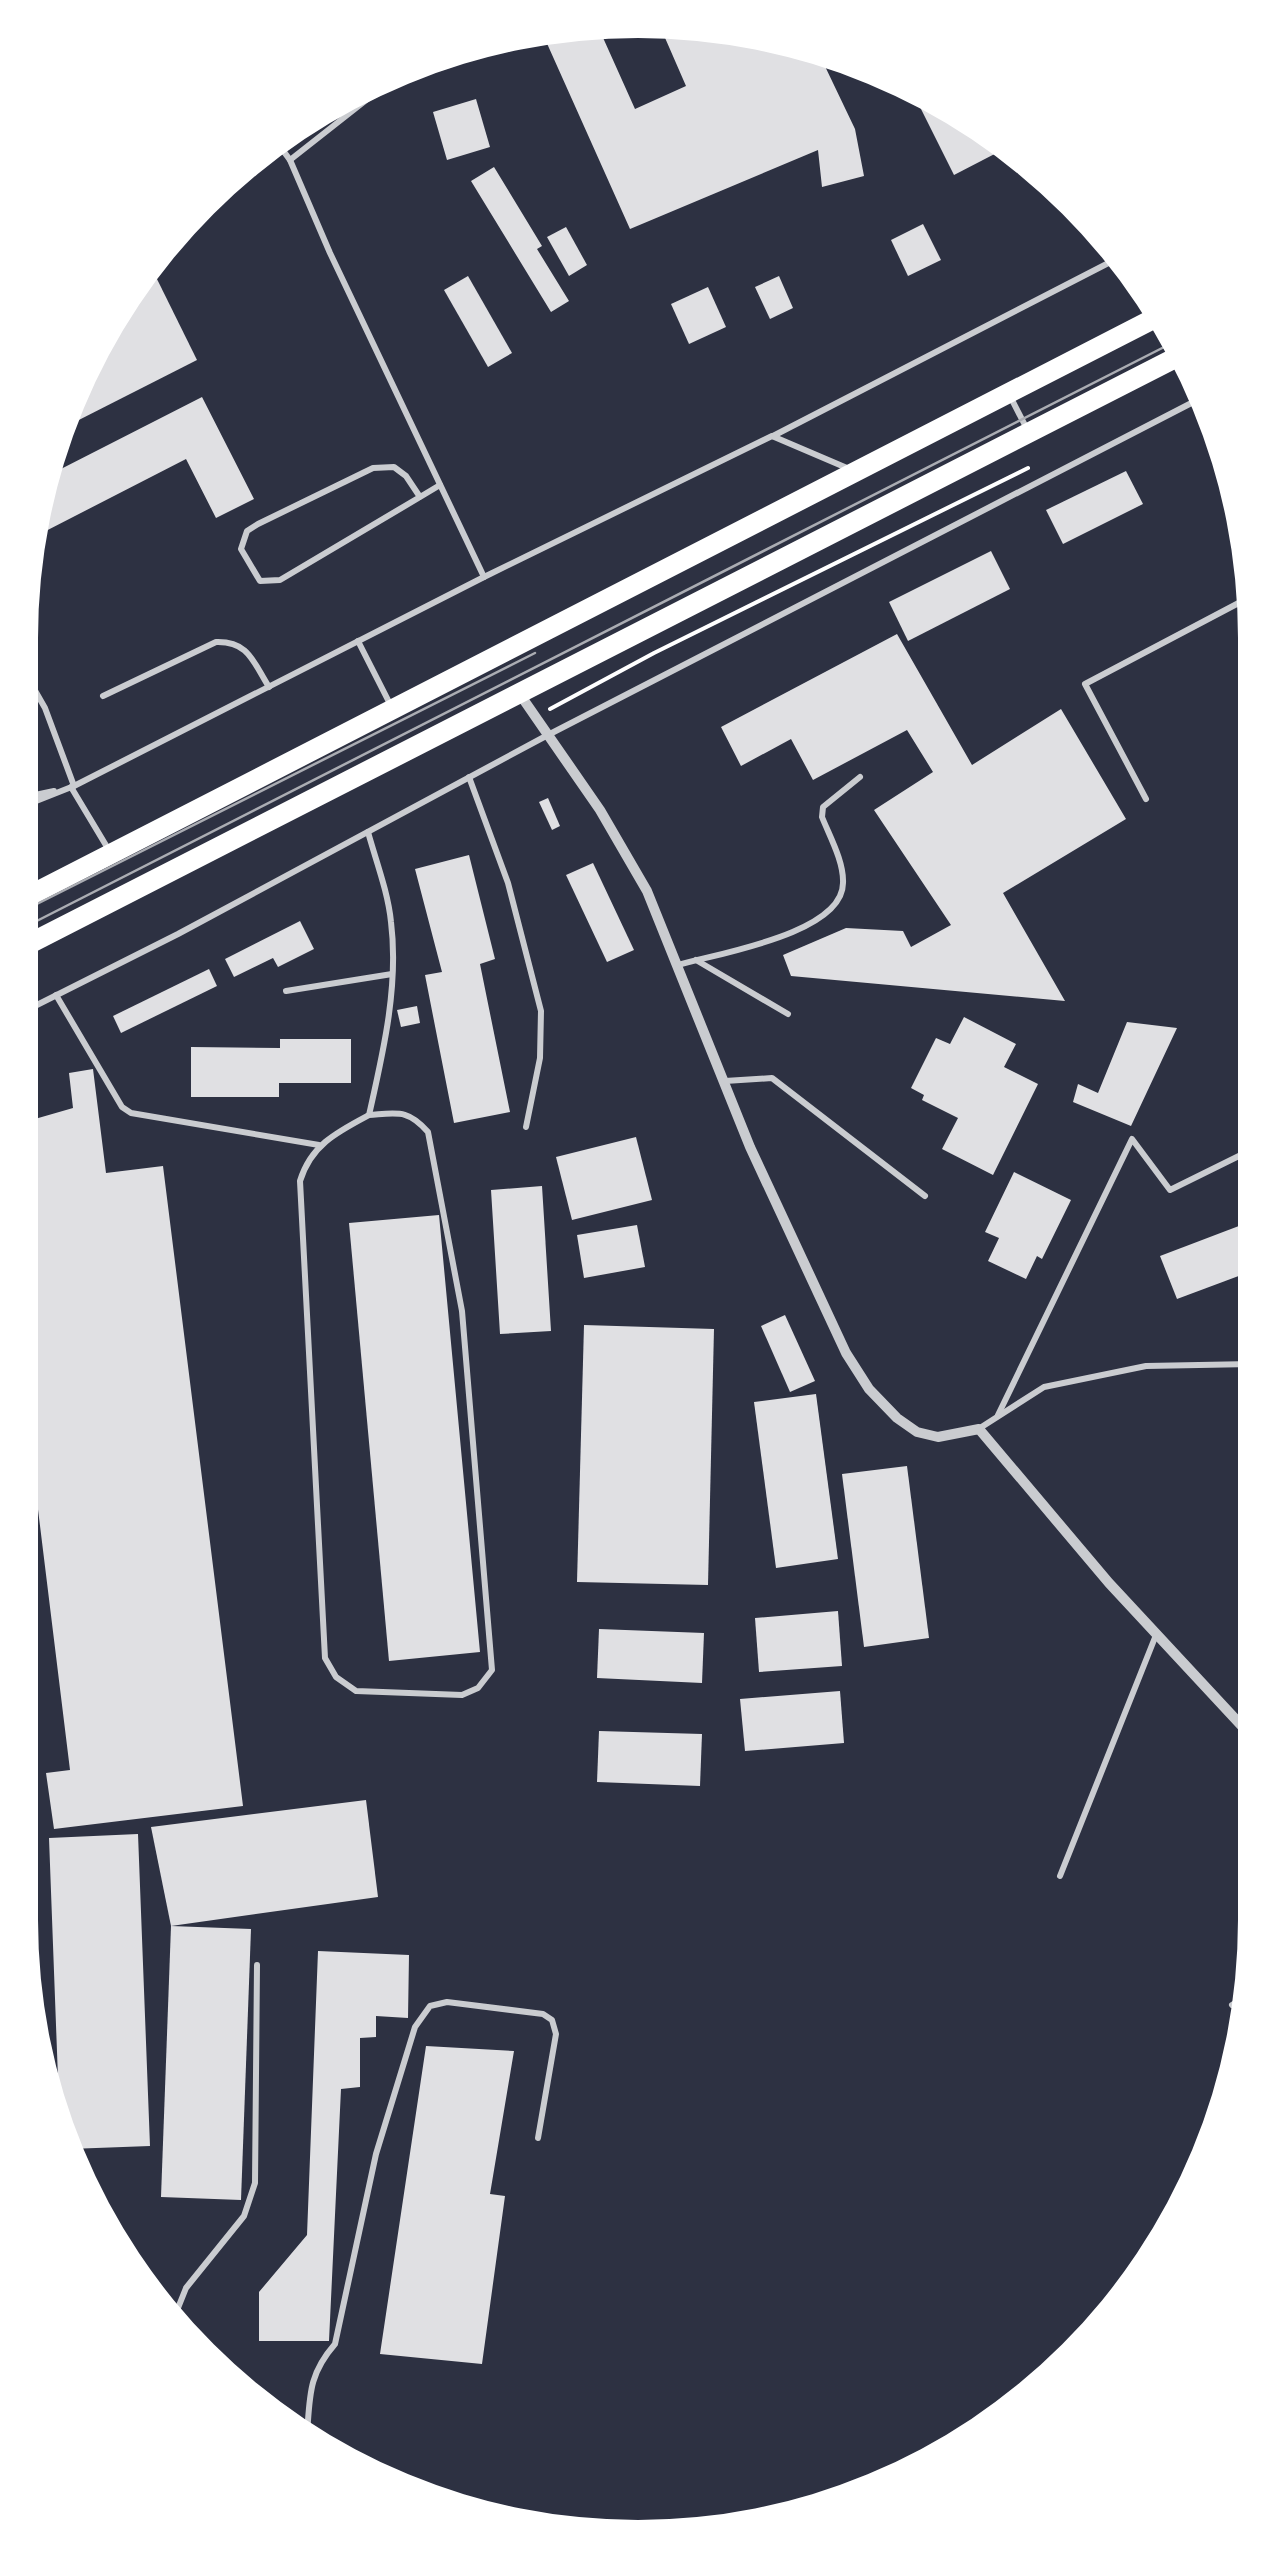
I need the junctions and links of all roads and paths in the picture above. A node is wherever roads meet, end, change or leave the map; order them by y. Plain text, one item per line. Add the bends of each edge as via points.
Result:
1 (357, 108) edge
2 (284, 152) edge
3 (290, 160) junction
4 (1107, 264) edge
5 (1147, 322) edge
6 (1170, 361) edge
7 (1009, 394) junction
8 (1190, 404) edge
9 (1029, 432) junction
10 (772, 436) junction
11 (1040, 462) dead end
12 (858, 472) junction
13 (440, 485) junction
14 (420, 497) junction
15 (484, 576) junction
16 (1236, 605) edge
17 (358, 642) junction
18 (269, 687) junction
19 (520, 694) junction
20 (103, 696) dead end
21 (38, 697) edge
22 (393, 710) junction
23 (534, 718) junction
24 (546, 736) junction
25 (860, 776) dead end
26 (470, 777) junction
27 (74, 786) junction
28 (38, 794) edge
29 (1146, 799) dead end
30 (38, 800) edge
31 (368, 832) junction
32 (111, 853) junction
33 (38, 891) edge
34 (38, 939) edge
35 (696, 959) junction
36 (678, 965) junction
37 (392, 974) junction
38 (286, 992) dead end
39 (56, 996) junction
40 (38, 1005) edge
41 (788, 1014) dead end
42 (725, 1081) junction
43 (369, 1114) junction
44 (526, 1127) dead end
45 (319, 1145) junction
46 (1238, 1156) edge
47 (925, 1196) dead end
48 (1238, 1364) edge
49 (998, 1415) junction
50 (979, 1429) junction
51 (1157, 1634) junction
52 (1238, 1722) edge
53 (1060, 1876) dead end
54 (257, 1965) dead end
55 (538, 2138) dead end
56 (179, 2306) edge
57 (308, 2421) edge

1 - 3 lane
2 - 3 lane
3 - 13 lane
4 - 10 lane
5 - 7 main road
6 - 9 main road
7 - 9 lane
7 - 12 main road
8 - 24 lane
9 - 19 main road
10 - 12 lane
10 - 15 lane
11 - 23 path
12 - 22 main road
13 - 14 lane
13 - 15 lane
14 - 14 lane via 280,580 260,581 241,549 246,531 373,468 394,467
15 - 17 lane
16 - 29 lane via 1085,684
17 - 18 lane
17 - 22 lane
18 - 20 lane via 232,641 216,642
18 - 27 lane
19 - 23 street
19 - 34 main road
21 - 27 lane
22 - 32 main road
23 - 24 street
24 - 26 lane
24 - 36 street via 647,891
25 - 35 lane via 823,807 844,884 840,898 781,935
26 - 31 lane
26 - 44 lane via 508,883 541,1011 540,1058
27 - 28 lane
27 - 30 lane
27 - 32 lane
31 - 37 lane via 391,918
31 - 39 lane
32 - 33 main road
35 - 36 lane
35 - 41 lane
36 - 42 street
37 - 38 lane
37 - 43 lane
39 - 40 lane
39 - 45 lane via 132,1113
42 - 47 lane via 772,1078
42 - 50 street via 838,1336 870,1389 917,1432 938,1437
43 - 45 lane
43 - 45 lane via 402,1113 428,1132 462,1311 492,1670 462,1695 356,1691 336,1677 326,1658 300,1181
46 - 49 lane via 1170,1190 1132,1139
48 - 49 lane via 1146,1366 1078,1380 1031,1392
49 - 50 lane
50 - 51 street
51 - 52 street
51 - 53 lane
54 - 56 lane via 255,2183 244,2216
55 - 57 lane via 556,2034 552,2020 446,2002 430,2006 415,2027 376,2154 335,2344 318,2363

